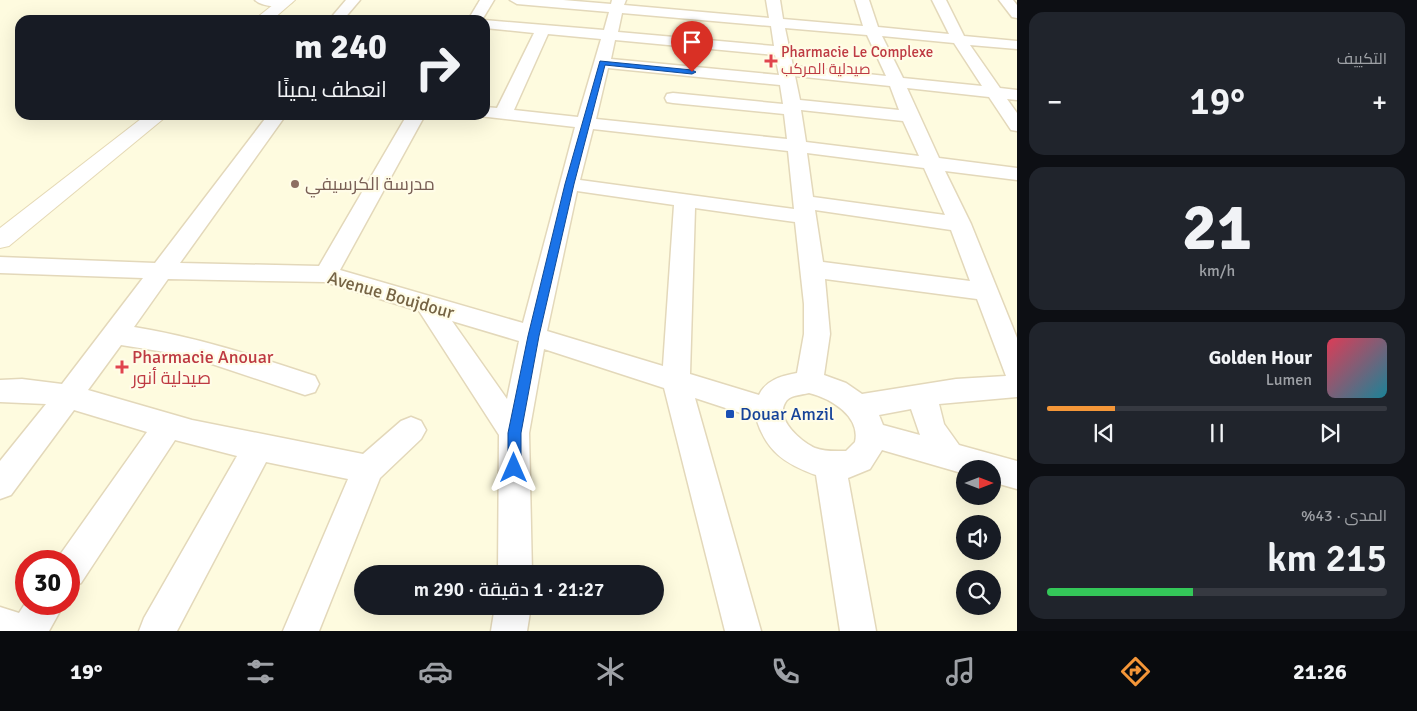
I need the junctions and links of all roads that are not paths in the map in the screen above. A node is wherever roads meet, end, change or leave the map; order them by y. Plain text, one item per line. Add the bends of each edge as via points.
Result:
1 (262, 0) edge
2 (304, 0) edge
3 (353, 0) edge
4 (487, 0) edge
5 (517, 0) edge
6 (693, 0) edge
7 (773, 0) edge
8 (862, 0) edge
9 (939, 0) edge
10 (1006, 0) edge
11 (287, 1) edge
12 (552, 2) edge
13 (618, 4) edge
14 (1017, 14) edge
15 (269, 15) edge
16 (284, 15) edge
17 (340, 15) edge
18 (478, 15) edge
19 (692, 16) junction
20 (776, 22) junction
21 (490, 24) edge
22 (543, 29) junction
23 (872, 31) junction
24 (610, 34) junction
25 (959, 40) junction
26 (1017, 45) edge
27 (602, 63) junction
28 (785, 67) junction
29 (673, 70) junction
30 (897, 83) junction
31 (995, 93) junction
32 (1017, 95) edge
33 (672, 98) junction
34 (792, 107) junction
35 (490, 113) edge
36 (503, 114) junction
37 (910, 116) junction
38 (132, 120) edge
39 (152, 120) edge
40 (273, 120) edge
41 (413, 120) edge
42 (585, 123) junction
43 (1017, 126) edge
44 (669, 133) junction
45 (796, 146) junction
46 (933, 163) junction
47 (1017, 174) edge
48 (569, 184) junction
49 (685, 201) junction
50 (804, 210) junction
51 (0, 222) edge
52 (960, 224) junction
53 (0, 240) edge
54 (0, 265) edge
55 (813, 269) junction
56 (160, 271) junction
57 (326, 274) junction
58 (987, 292) junction
59 (428, 305) junction
60 (113, 334) junction
61 (533, 336) junction
62 (1017, 371) edge
63 (676, 380) junction
64 (809, 382) junction
65 (305, 384) dead end
66 (1017, 386) edge
67 (0, 391) edge
68 (68, 397) junction
69 (924, 397) junction
70 (858, 407) junction
71 (768, 410) junction
72 (168, 426) junction
73 (412, 430) dead end
74 (514, 433) junction
75 (871, 434) junction
76 (258, 447) junction
77 (950, 457) junction
78 (830, 466) junction
79 (368, 469) junction
80 (1017, 475) edge
81 (0, 485) edge
82 (80, 555) edge
83 (515, 565) edge
84 (39, 615) edge
85 (512, 615) edge
86 (0, 625) edge
87 (19, 631) edge
88 (28, 631) edge
89 (157, 631) edge
90 (301, 631) edge
91 (509, 631) edge
92 (743, 631) edge
93 (858, 631) edge

1 - 11 street
2 - 16 street
3 - 17 street
4 - 18 street
5 - 12 street
6 - 19 street
7 - 20 street
8 - 23 street
9 - 25 street
10 - 14 street
11 - 15 street
12 - 13 street
13 - 19 street
13 - 24 street
19 - 20 street
20 - 23 street
20 - 28 street
21 - 22 street
22 - 24 street
22 - 36 street
23 - 25 street
23 - 30 street
24 - 27 street
24 - 28 street
25 - 26 street
25 - 31 street
27 - 29 street
27 - 42 street
28 - 29 street
28 - 30 street
28 - 34 street
29 - 33 street
30 - 31 street
30 - 37 street
31 - 32 street
31 - 43 street
33 - 34 street
33 - 44 street
34 - 37 street
34 - 45 street
35 - 36 street
36 - 42 street
37 - 46 street
38 - 51 street
39 - 53 street
40 - 56 street
41 - 57 street
42 - 44 street
42 - 48 street
44 - 45 street
45 - 46 street
45 - 50 street
46 - 47 street
46 - 52 street
48 - 49 street
48 - 61 street
49 - 50 street
49 - 63 street
50 - 52 street
50 - 55 street
52 - 58 street
54 - 56 street, Avenue Boujdour
55 - 58 street
55 - 64 street via 817,334
56 - 57 street, Avenue Boujdour
56 - 60 street
57 - 59 street, Avenue Boujdour
58 - 62 street
59 - 61 street, Avenue Boujdour
59 - 74 street
60 - 65 street via 203,351
60 - 68 street
61 - 63 street, Avenue Boujdour
61 - 74 street
63 - 71 street, Avenue Boujdour
63 - 92 street
64 - 70 street via 844,395
64 - 71 street via 776,391
66 - 69 street via 956,390
67 - 68 street
68 - 72 street
68 - 81 street
69 - 70 street
69 - 77 street via 928,422
70 - 75 street
71 - 78 street via 771,424 786,445 811,461
72 - 76 street
72 - 82 street
73 - 79 street
74 - 83 street
75 - 77 street
75 - 78 street via 870,448 862,458 848,465
76 - 79 street
76 - 89 street
77 - 80 street
78 - 93 street
79 - 90 street
84 - 88 street
85 - 91 street
86 - 87 street

